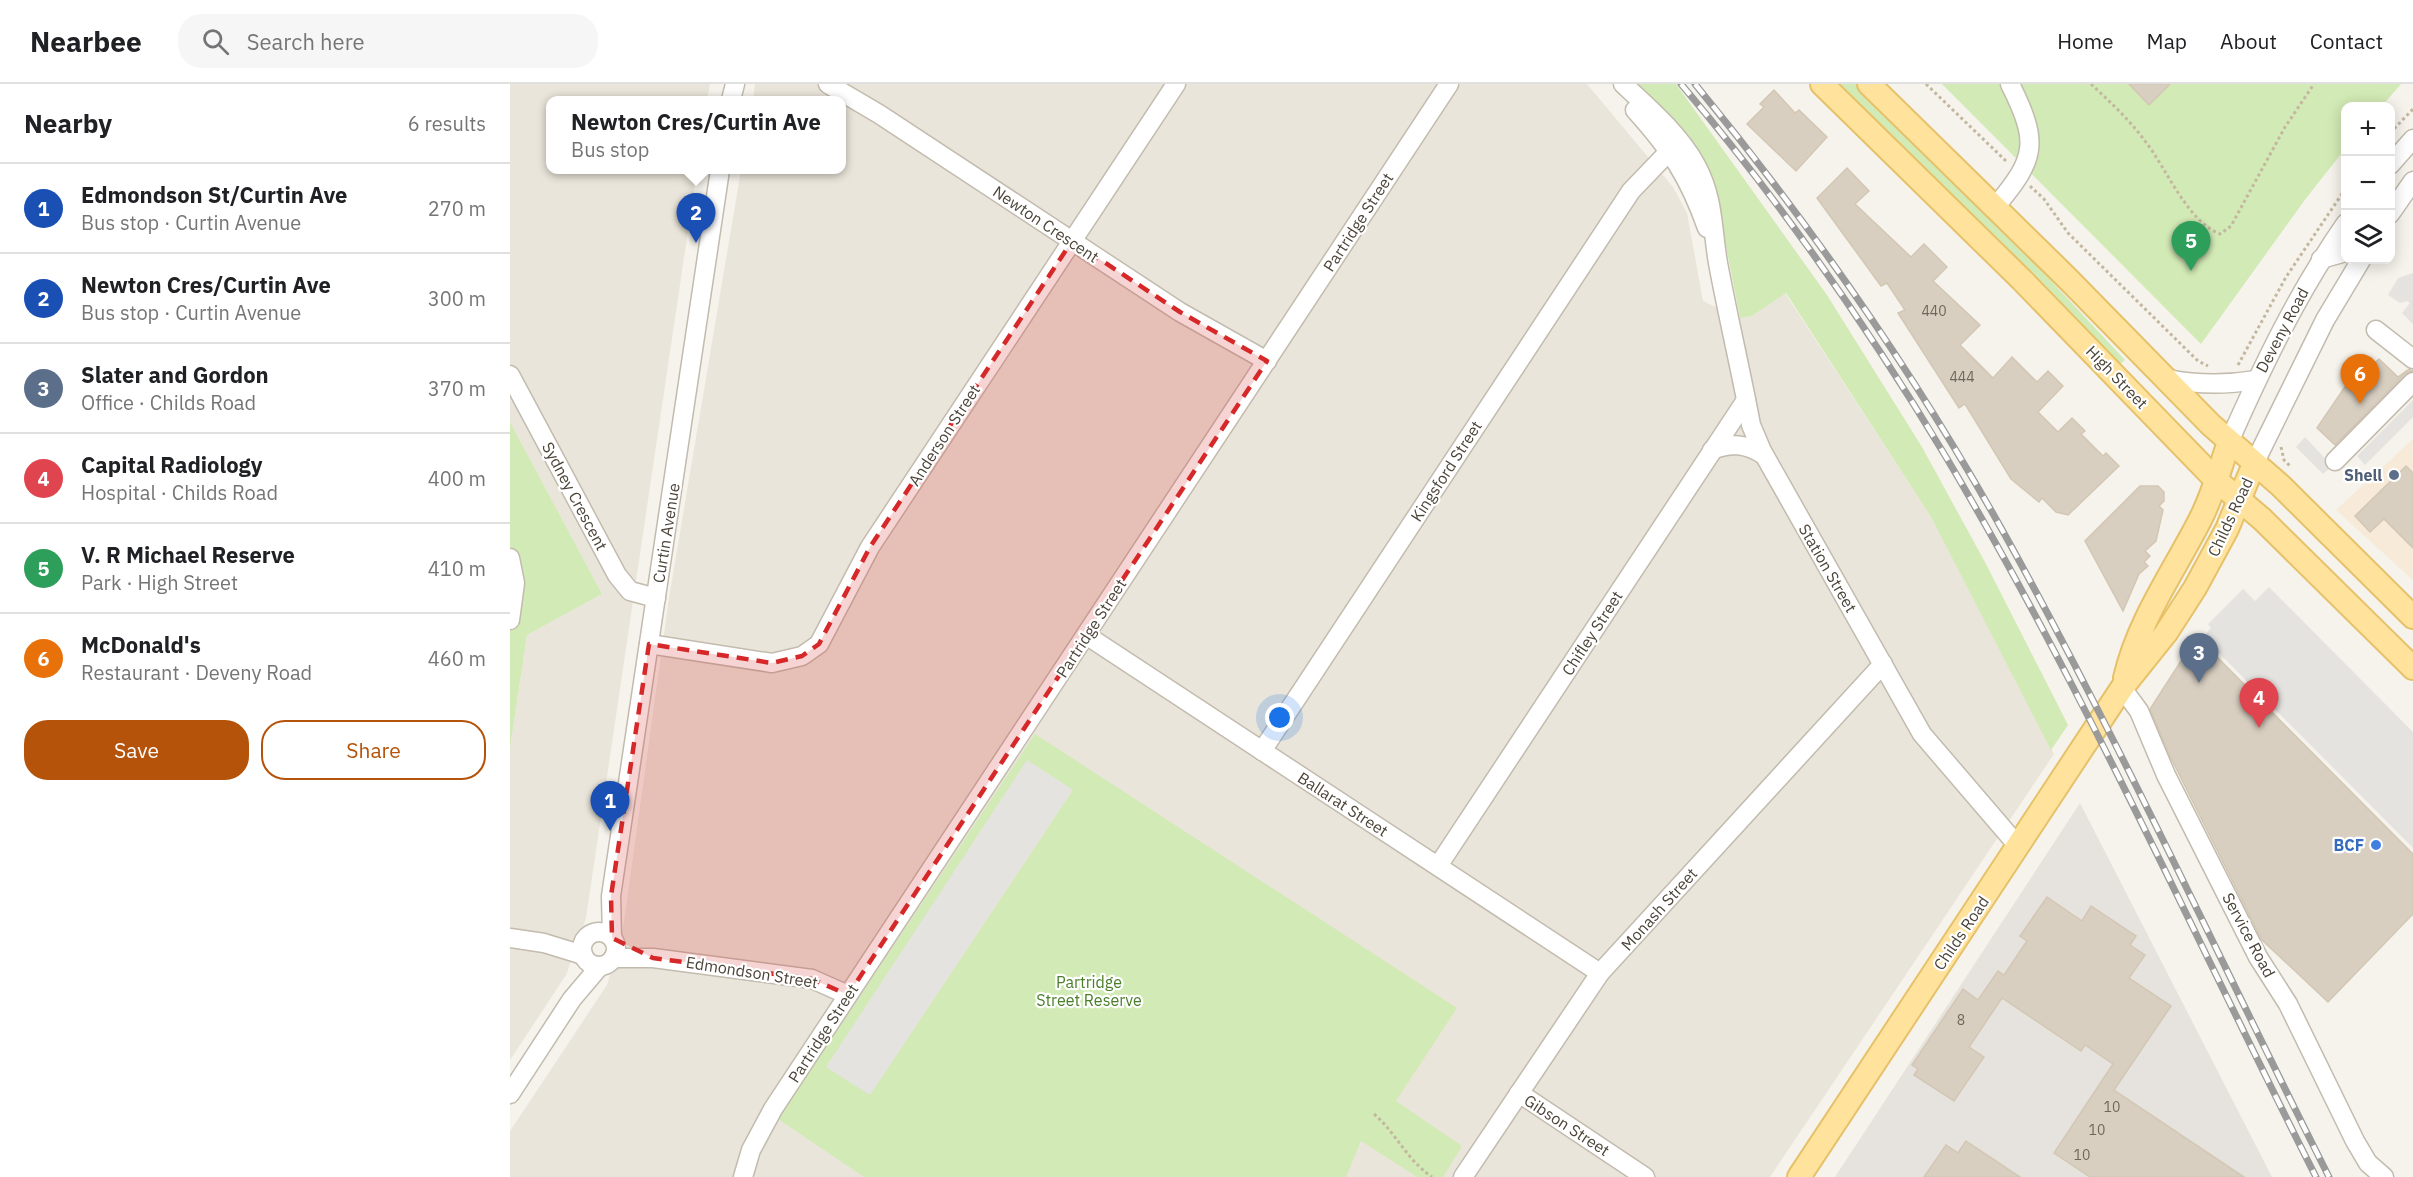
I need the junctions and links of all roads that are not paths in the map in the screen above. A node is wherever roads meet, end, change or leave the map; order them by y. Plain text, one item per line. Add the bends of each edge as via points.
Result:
1 (828, 84) edge
2 (1176, 84) edge
3 (1449, 84) edge
4 (1613, 84) edge
5 (1623, 84) edge
6 (1822, 84) edge
7 (1869, 84) edge
8 (2010, 84) edge
9 (2413, 139) edge
10 (1672, 146) junction
11 (2395, 160) edge
12 (719, 174) edge
13 (2413, 182) edge
14 (1995, 207) junction
15 (2394, 210) edge
16 (2341, 230) edge
17 (1072, 241) junction
18 (2341, 253) edge
19 (2321, 259) junction
20 (2359, 264) edge
21 (2413, 343) edge
22 (2413, 359) edge
23 (1267, 360) junction
24 (510, 375) edge
25 (2168, 379) junction
26 (2256, 380) junction
27 (2413, 382) edge
28 (1746, 400) junction
29 (2229, 442) junction
30 (1713, 450) junction
31 (1764, 455) junction
32 (2336, 461) dead end
33 (2254, 464) junction
34 (2216, 480) junction
35 (2239, 502) junction
36 (510, 558) edge
37 (656, 598) junction
38 (2413, 617) edge
39 (510, 620) edge
40 (1086, 634) junction
41 (649, 644) junction
42 (1883, 664) junction
43 (2413, 668) edge
44 (2122, 688) junction
45 (1262, 751) junction
46 (2018, 846) junction
47 (1438, 866) junction
48 (510, 938) edge
49 (599, 949) junction
50 (1600, 973) junction
51 (848, 995) junction
52 (1519, 1093) junction
53 (510, 1094) edge
54 (744, 1177) edge
55 (1463, 1177) edge
56 (1645, 1177) edge
57 (1798, 1177) edge
58 (2384, 1177) edge

1 - 17 street, Newton Crescent
2 - 17 street, Anderson Street
3 - 23 street, Partridge Street
4 - 10 street, Station Street
5 - 10 street, Station Street
6 - 34 main road, High Street via 2022,280
7 - 14 main road, High Street
8 - 14 street via 2028,124 2030,142 2021,175
9 - 11 street
10 - 28 street, Station Street via 1695,163 1711,200 1716,253
10 - 45 street, Kingsford Street via 1631,191
12 - 37 street, Curtin Avenue
13 - 15 street
14 - 25 main road, High Street
16 - 19 street, Deveny Road
17 - 23 street, Newton Crescent via 1180,312
17 - 41 street, Anderson Street via 870,547 819,644 802,656 772,663
18 - 19 street
19 - 26 street, Deveny Road
20 - 33 street, Deveny Road via 2325,320
21 - 22 street via 2378,325
23 - 40 street, Partridge Street
24 - 37 street, Sydney Crescent via 617,575 630,591
25 - 26 street via 2228,385
25 - 29 main road, High Street
26 - 29 street, Deveny Road
27 - 32 street
28 - 30 street, Chifley Street
28 - 31 street, Station Street via 1751,425
29 - 33 main road, High Street
29 - 34 main road, Childs Road
30 - 31 street via 1743,445
30 - 47 street, Chifley Street
31 - 42 street, Station Street
33 - 35 main road, Childs Road
33 - 38 main road, High Street
34 - 35 main road, High Street
34 - 44 main road, Childs Road via 2203,514 2130,658
35 - 43 main road, High Street via 2262,519
35 - 44 main road, Childs Road via 2195,588 2166,633
36 - 39 street via 515,583
37 - 41 street, Curtin Avenue
40 - 45 street, Ballarat Street
40 - 51 street, Partridge Street
41 - 49 street, Curtin Avenue via 611,896
42 - 46 street, Station Street via 1933,749
42 - 50 street, Monash Street
44 - 46 main road, Childs Road
44 - 58 street, Service Road via 2139,711 2171,785 2258,957 2288,1004 2355,1141 2368,1163
45 - 47 street, Ballarat Street
46 - 57 main road, Childs Road
47 - 50 street, Ballarat Street
48 - 49 street, Edmondson Street
49 - 51 street, Edmondson Street via 812,979
49 - 53 street, Curtin Avenue via 572,999
50 - 52 street, Monash Street
51 - 54 street, Partridge Street via 759,1131
52 - 55 street, Monash Street
52 - 56 street, Gibson Street

